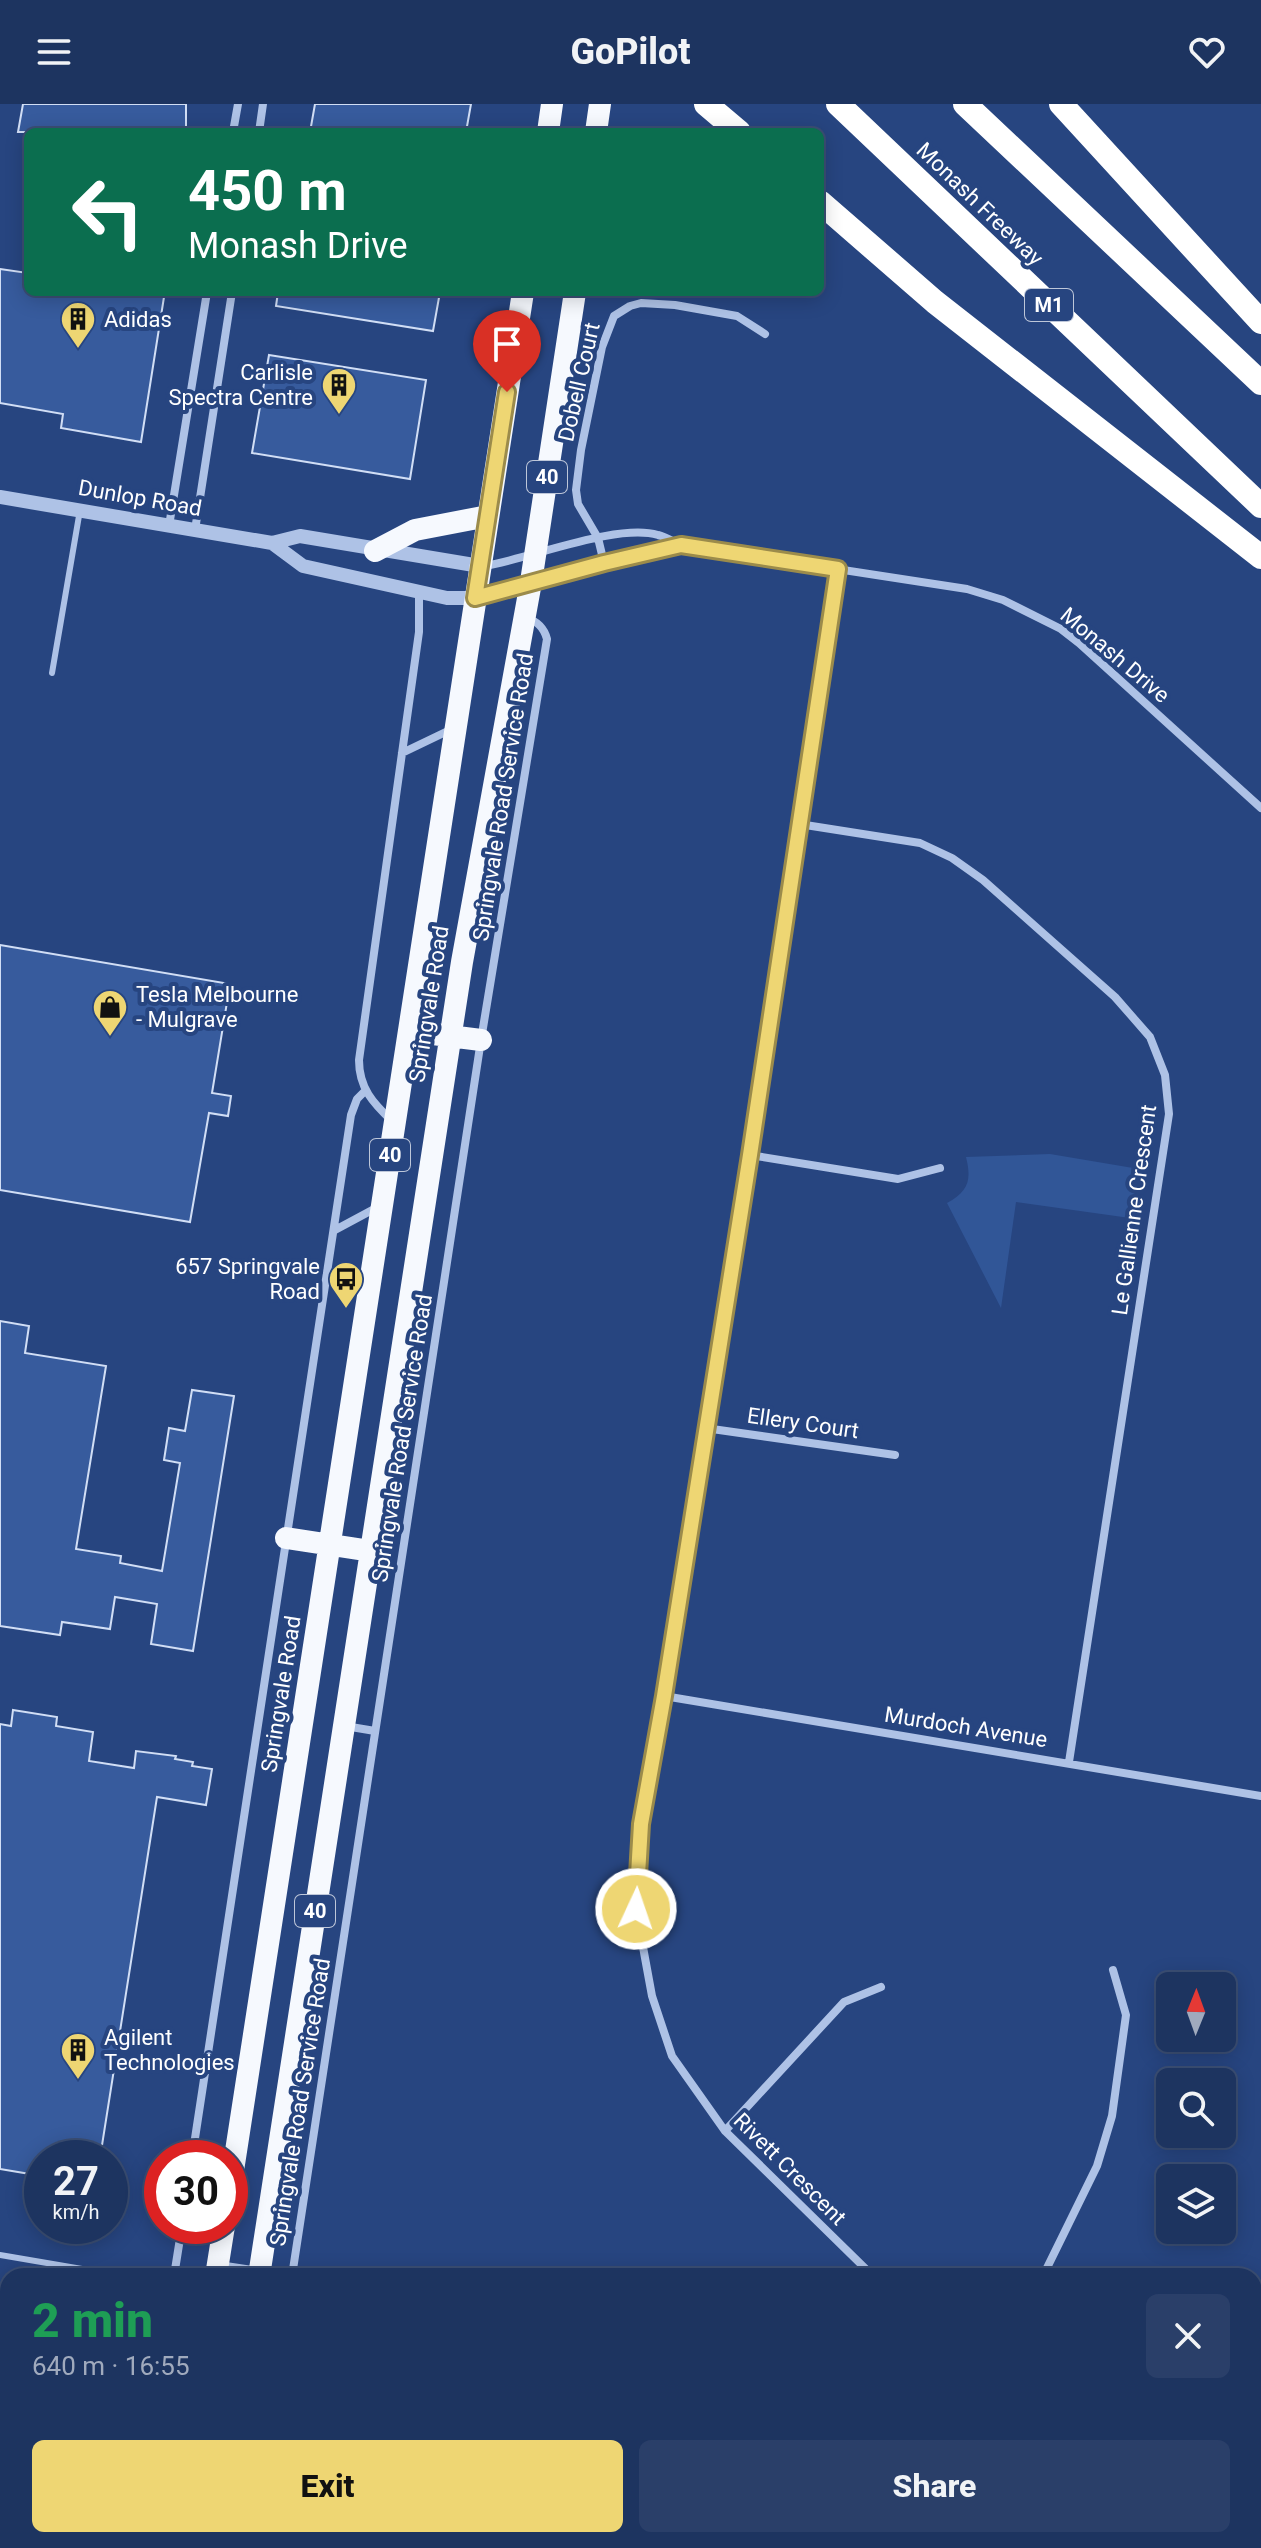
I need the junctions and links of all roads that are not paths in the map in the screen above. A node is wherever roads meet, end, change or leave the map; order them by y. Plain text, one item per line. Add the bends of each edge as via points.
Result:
1 (238, 104) edge
2 (263, 104) edge
3 (552, 104) edge
4 (600, 104) edge
5 (706, 104) edge
6 (838, 104) edge
7 (965, 104) edge
8 (1061, 104) edge
9 (234, 128) edge
10 (260, 128) edge
11 (549, 128) edge
12 (597, 128) edge
13 (734, 128) edge
14 (824, 205) edge
15 (206, 296) edge
16 (231, 296) edge
17 (522, 296) edge
18 (574, 296) edge
19 (1261, 322) edge
20 (765, 334) dead end
21 (1261, 383) edge
22 (0, 497) edge
23 (1261, 506) edge
24 (80, 510) junction
25 (488, 516) junction
26 (169, 526) junction
27 (195, 530) junction
28 (598, 538) junction
29 (272, 543) junction
30 (681, 545) junction
31 (375, 551) junction
32 (535, 554) junction
33 (1261, 557) edge
34 (604, 563) junction
35 (480, 566) junction
36 (838, 569) junction
37 (531, 582) junction
38 (419, 592) junction
39 (475, 598) junction
40 (525, 617) junction
41 (52, 673) dead end
42 (455, 727) junction
43 (402, 753) junction
44 (1261, 808) edge
45 (799, 824) junction
46 (409, 1031) junction
47 (450, 1036) junction
48 (481, 1040) junction
49 (365, 1091) junction
50 (395, 1125) junction
51 (750, 1155) junction
52 (940, 1168) dead end
53 (382, 1205) junction
54 (335, 1230) junction
55 (705, 1428) junction
56 (895, 1455) dead end
57 (286, 1538) junction
58 (329, 1545) junction
59 (371, 1551) junction
60 (664, 1696) junction
61 (344, 1725) junction
62 (375, 1731) junction
63 (1069, 1762) junction
64 (1261, 1796) edge
65 (1113, 1970) dead end
66 (881, 1987) dead end
67 (725, 2131) junction
68 (195, 2140) edge
69 (238, 2140) edge
70 (179, 2244) edge
71 (221, 2244) edge
72 (0, 2255) edge
73 (861, 2266) joint
74 (76, 2268) edge
75 (175, 2268) edge
76 (217, 2268) edge
77 (260, 2268) edge
78 (293, 2268) edge
79 (863, 2268) edge
80 (1047, 2268) edge

1 - 9 street
2 - 10 street
3 - 11 highway
4 - 12 highway
5 - 13 highway
6 - 23 highway, Monash Freeway / M1
7 - 21 highway
8 - 19 highway
14 - 33 highway via 935,302
15 - 26 street
16 - 27 street
17 - 25 highway, Springvale Road / 40
18 - 32 highway, Springvale Road / 40
20 - 28 street, Dobell Court via 737,316 675,305 641,303 614,316 602,347 576,490
22 - 24 street, Dunlop Road
24 - 26 street, Dunlop Road
24 - 41 lane
25 - 31 highway via 415,530
25 - 35 highway, Springvale Road / 40
26 - 27 street, Dunlop Road
27 - 29 street, Dunlop Road
28 - 30 street, Monash Drive via 638,532
28 - 32 street, Monash Drive
28 - 34 street, Dobell Court
29 - 31 street, Dunlop Road via 300,536
29 - 38 street, Dunlop Road via 303,566
30 - 34 street, Monash Drive
30 - 36 street, Monash Drive
31 - 35 street, Dunlop Road
32 - 35 street, Monash Drive
32 - 37 highway, Springvale Road / 40
34 - 37 street, Monash Drive
35 - 39 highway, Springvale Road / 40
36 - 44 street, Monash Drive via 967,589 1038,616 1079,643
36 - 45 street, Rivett Crescent
37 - 39 street, Monash Drive
37 - 40 highway, Springvale Road / 40
38 - 39 street, Dunlop Road
38 - 43 street via 419,632
39 - 42 highway, Springvale Road / 40
40 - 47 highway, Springvale Road / 40
40 - 48 street, Springvale Road Service Road via 536,621 547,639
42 - 43 street
42 - 46 highway, Springvale Road / 40
43 - 49 street via 359,1060
45 - 51 street, Rivett Crescent
45 - 63 street, Le Gallienne Crescent via 920,843 952,858 1115,997 1150,1037 1165,1075 1169,1114
46 - 47 highway
46 - 50 highway, Springvale Road / 40
47 - 48 highway
47 - 59 highway, Springvale Road / 40
48 - 62 street, Springvale Road Service Road
49 - 50 street
49 - 54 street via 351,1115
50 - 53 highway, Springvale Road / 40
51 - 52 street via 898,1179
51 - 55 street, Rivett Crescent
53 - 54 street
53 - 58 highway, Springvale Road / 40
54 - 57 street
55 - 56 street, Ellery Court
55 - 60 street, Rivett Crescent
57 - 58 highway
57 - 68 street
58 - 59 highway
58 - 69 highway, Springvale Road / 40
59 - 61 highway, Springvale Road / 40
60 - 63 street, Murdoch Avenue
60 - 67 street, Rivett Crescent via 641,1824 636,1909 652,1996 672,2056
61 - 62 street
61 - 77 highway, Springvale Road / 40
62 - 78 street, Springvale Road Service Road
63 - 64 street, Murdoch Avenue
65 - 80 street via 1126,2015 1112,2116 1097,2166
66 - 67 street via 844,2002
67 - 73 street, Rivett Crescent
70 - 75 street
71 - 76 highway
72 - 74 lane
73 - 79 street, Rivett Crescent

